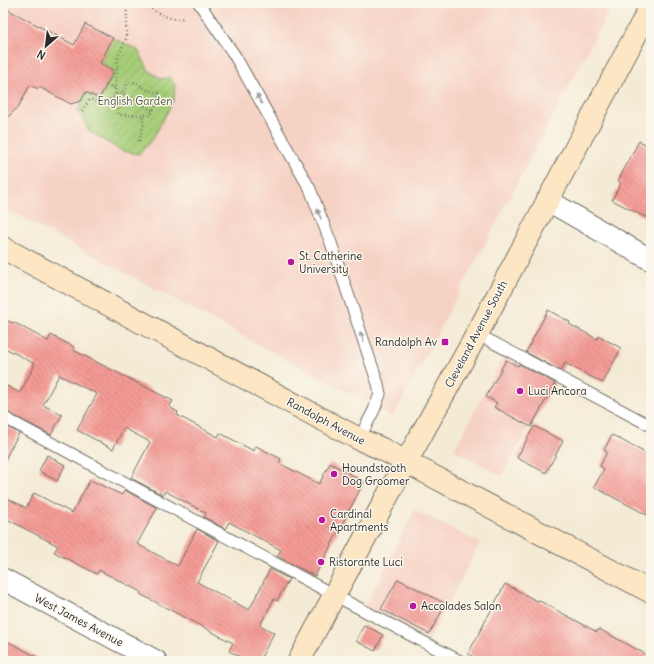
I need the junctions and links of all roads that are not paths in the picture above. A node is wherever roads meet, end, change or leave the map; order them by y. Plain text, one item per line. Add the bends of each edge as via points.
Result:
1 (199, 3) edge
2 (651, 6) edge
3 (547, 200) junction
4 (3, 248) edge
5 (651, 260) edge
6 (477, 334) junction
7 (3, 416) edge
8 (651, 426) edge
9 (359, 439) junction
10 (406, 462) junction
11 (3, 579) edge
12 (651, 592) edge
13 (334, 595) junction
14 (156, 661) edge
15 (299, 661) edge
16 (460, 661) edge

9 -> 1 lane via 380,394 331,243 310,189 235,56
2 - 3 street, Cleveland Avenue South
3 - 5 street
3 - 6 street, Cleveland Avenue South
4 - 9 street, Randolph Avenue
6 - 8 lane
6 - 10 street, Cleveland Avenue South
7 - 13 lane
9 - 10 street, Randolph Avenue
10 - 12 street, Randolph Avenue
10 - 13 street, Cleveland Avenue South
11 - 14 street, West James Avenue
13 - 15 street, Cleveland Avenue South
13 - 16 lane

